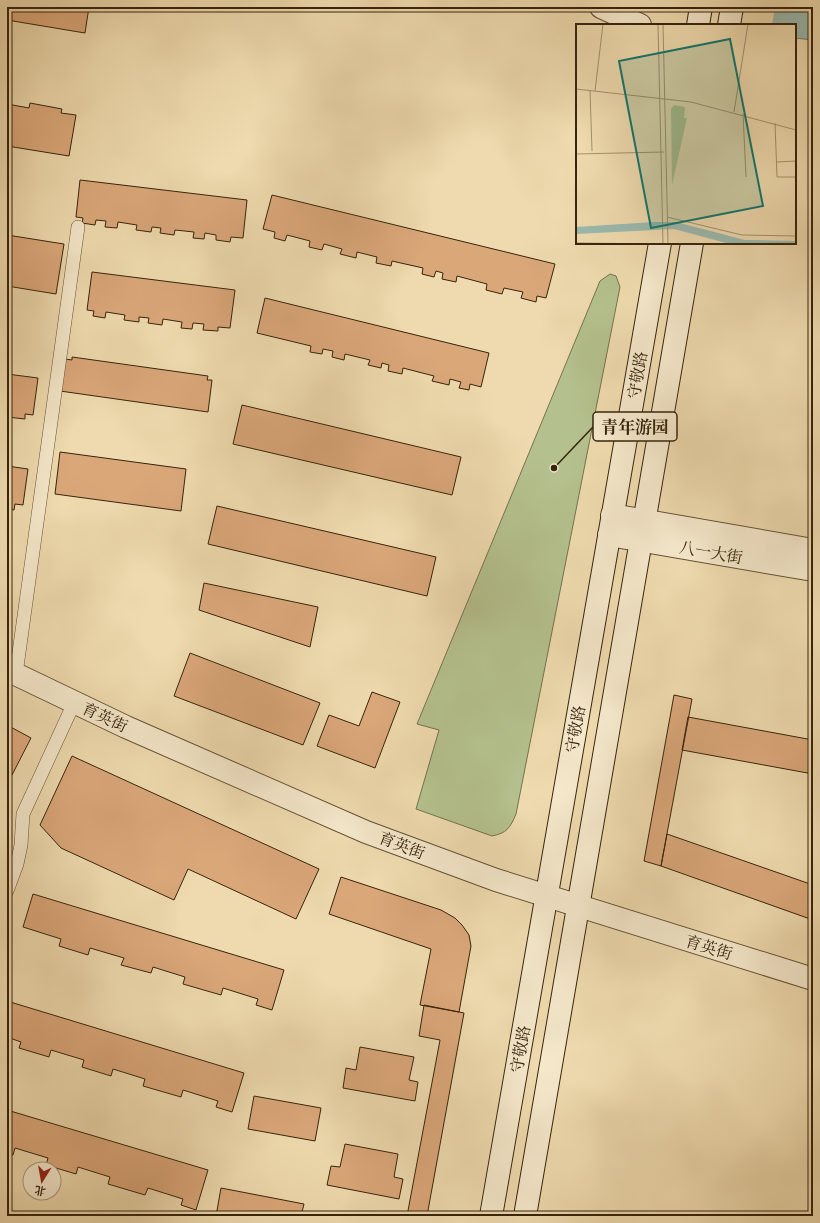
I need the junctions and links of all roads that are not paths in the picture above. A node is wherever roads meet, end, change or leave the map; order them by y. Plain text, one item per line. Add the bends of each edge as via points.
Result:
1 (601, 7) edge
2 (701, 7) edge
3 (732, 7) edge
4 (638, 24) edge
5 (698, 24) edge
6 (729, 24) edge
7 (78, 227) dead end
8 (660, 244) edge
9 (692, 244) edge
10 (611, 525) junction
11 (643, 531) junction
12 (813, 550) edge
13 (813, 570) edge
14 (11, 672) edge
15 (74, 703) junction
16 (7, 891) edge
17 (546, 896) junction
18 (578, 906) junction
19 (813, 979) edge
20 (491, 1216) edge
21 (525, 1216) edge

1 - 4 main road
2 - 5 main road
3 - 6 main road
7 - 14 lane
8 - 10 main road, 守敬路
9 - 11 main road, 守敬路
10 - 11 main road, 八一大街
10 - 17 main road, 守敬路
11 - 12 main road, 八一大街
11 - 13 main road, 八一大街
11 - 18 main road, 守敬路
14 - 15 main road, 育英街
15 - 16 lane via 24,814 17,864
15 - 17 main road, 育英街 via 366,832
17 - 18 main road, 育英街
17 - 20 main road, 守敬路
18 - 19 main road, 育英街
18 - 21 main road, 守敬路

